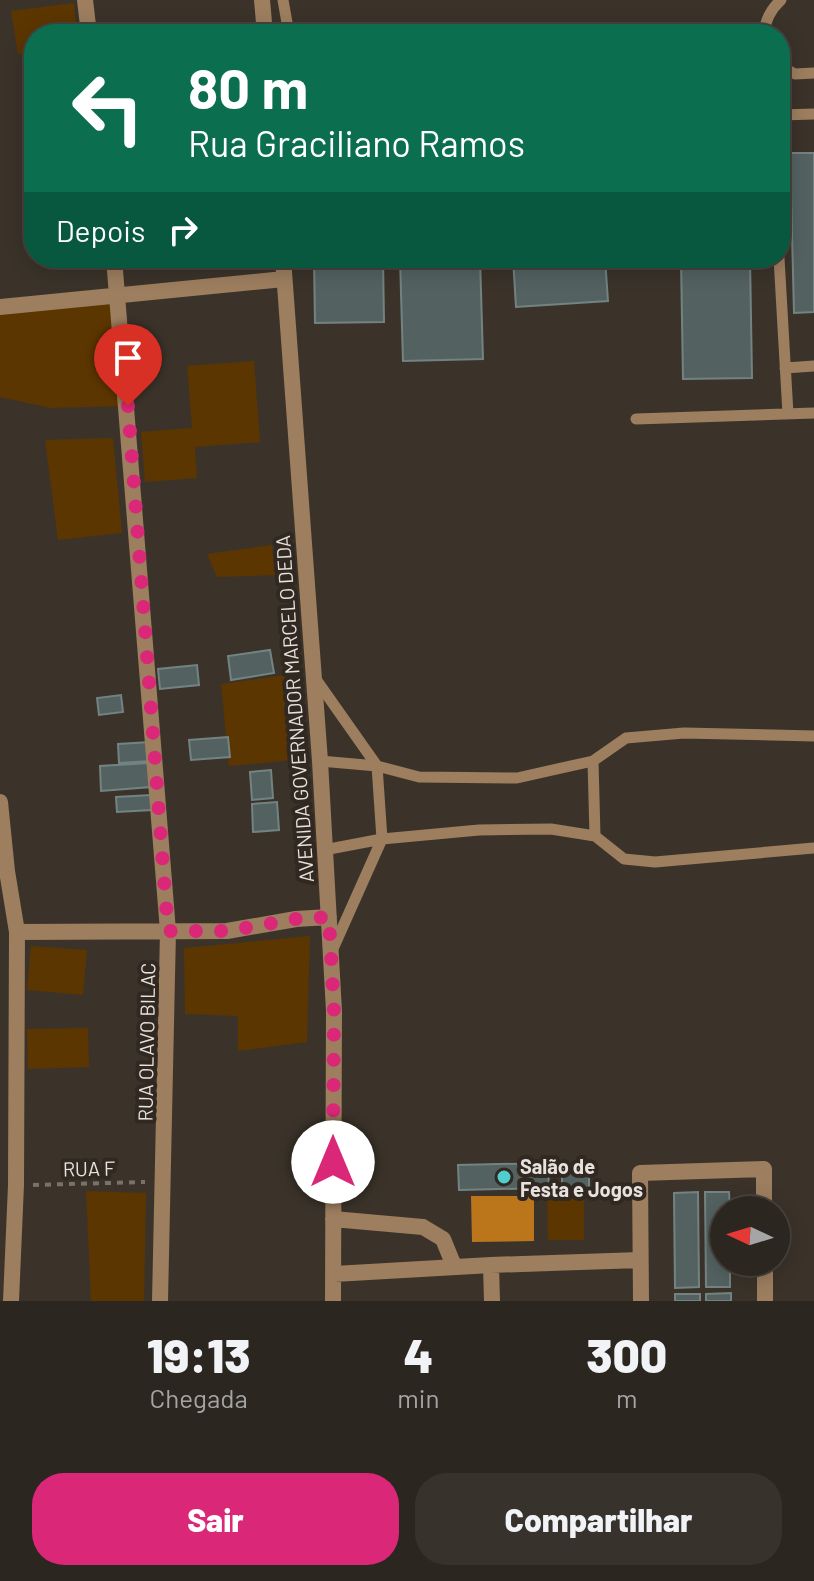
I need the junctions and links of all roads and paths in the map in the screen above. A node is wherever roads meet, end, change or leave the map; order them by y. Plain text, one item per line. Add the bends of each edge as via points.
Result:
1 (85, 0) edge
2 (262, 0) edge
3 (283, 0) edge
4 (781, 0) edge
5 (88, 24) edge
6 (264, 24) edge
7 (287, 24) edge
8 (765, 24) edge
9 (790, 72) edge
10 (814, 73) edge
11 (814, 114) edge
12 (790, 115) edge
13 (115, 268) edge
14 (283, 268) edge
15 (780, 268) edge
16 (284, 279) junction
17 (119, 297) junction
18 (0, 307) edge
19 (814, 366) edge
20 (785, 368) junction
21 (814, 413) edge
22 (788, 414) junction
23 (636, 419) dead end
24 (313, 675) junction
25 (814, 736) edge
26 (320, 761) junction
27 (593, 761) junction
28 (377, 766) junction
29 (0, 802) edge
30 (595, 836) junction
31 (382, 839) junction
32 (814, 848) edge
33 (324, 850) junction
34 (3, 871) edge
35 (329, 917) junction
36 (168, 931) junction
37 (17, 932) junction
38 (331, 954) junction
39 (8, 1031) edge
40 (163, 1182) junction
41 (8, 1185) edge
42 (764, 1196) edge
43 (333, 1219) junction
44 (640, 1260) junction
45 (491, 1265) junction
46 (454, 1266) junction
47 (334, 1274) junction
48 (765, 1276) edge
49 (11, 1301) edge
50 (160, 1301) edge
51 (333, 1301) edge
52 (492, 1301) edge
53 (641, 1301) edge
54 (765, 1301) edge

1 - 5 street
2 - 6 street
3 - 7 lane
4 - 8 lane
9 - 10 lane
11 - 12 lane
13 - 17 street, RUA OLAVO BILAC
14 - 16 street, AVENIDA GOVERNADOR MARCELO DEDA
15 - 20 lane
16 - 17 street
16 - 24 street, AVENIDA GOVERNADOR MARCELO DEDA
17 - 18 street
17 - 36 street, RUA OLAVO BILAC
19 - 20 lane
20 - 22 lane
21 - 22 lane
22 - 23 lane
24 - 26 street, AVENIDA GOVERNADOR MARCELO DEDA
24 - 28 lane
25 - 27 lane via 684,733 626,738
26 - 28 lane
26 - 33 street, AVENIDA GOVERNADOR MARCELO DEDA
27 - 28 lane via 517,778 419,777
27 - 30 lane
28 - 31 lane
29 - 34 street
30 - 31 lane via 551,829
30 - 32 lane via 624,859 655,862
31 - 33 lane
31 - 38 lane
33 - 35 street, AVENIDA GOVERNADOR MARCELO DEDA
34 - 37 street
35 - 36 street via 227,931
35 - 38 street, AVENIDA GOVERNADOR MARCELO DEDA
36 - 37 street
36 - 40 street, RUA OLAVO BILAC
37 - 39 street
38 - 43 street, AVENIDA GOVERNADOR MARCELO DEDA
39 - 41 street
40 - 41 path, RUA F
40 - 50 street, RUA OLAVO BILAC
41 - 49 street
42 - 44 street via 764,1169 640,1173
43 - 46 street via 423,1227 443,1239
43 - 47 street, AVENIDA GOVERNADOR MARCELO DEDA
44 - 45 street
44 - 53 street
45 - 46 street
45 - 52 street
46 - 47 street
47 - 51 street, AVENIDA GOVERNADOR MARCELO DEDA
48 - 54 street

